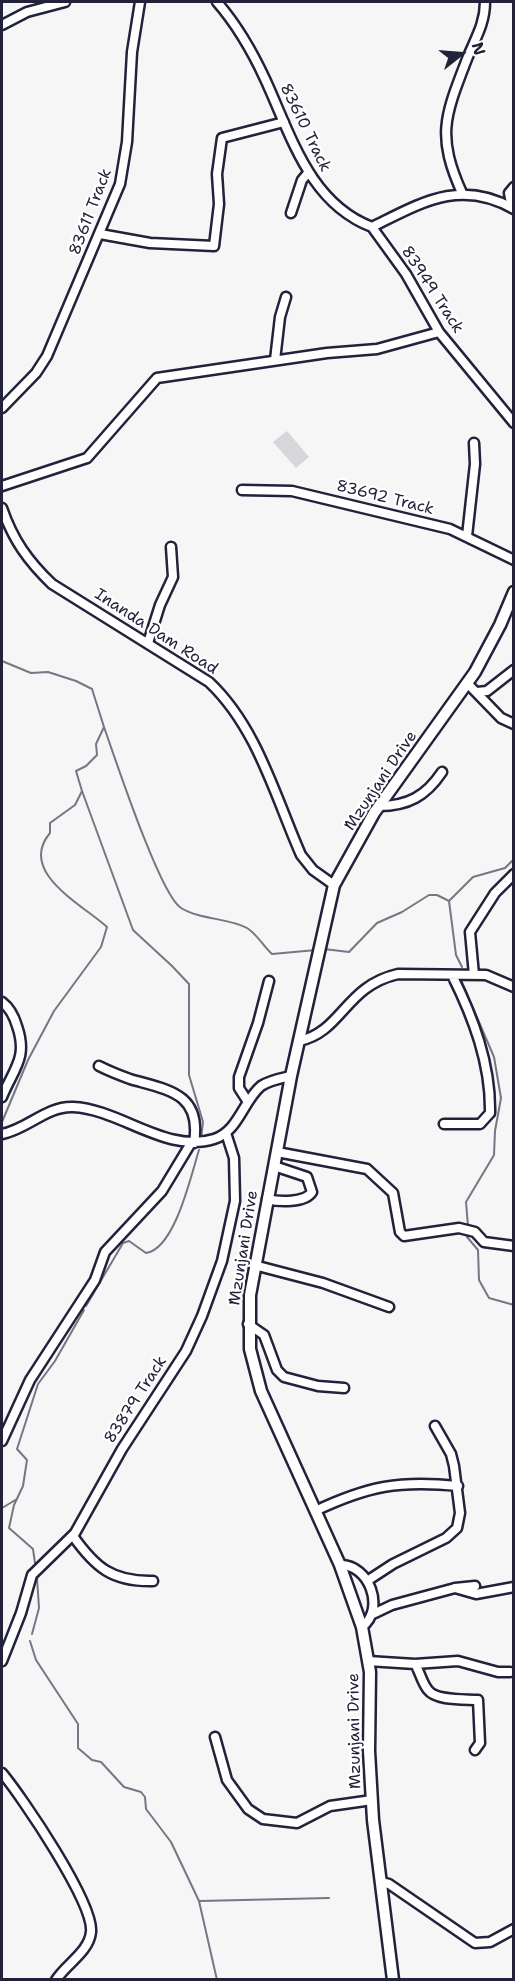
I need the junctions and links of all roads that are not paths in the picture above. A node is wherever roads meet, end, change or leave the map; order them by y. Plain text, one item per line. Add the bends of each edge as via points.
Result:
1 (65, 2) edge
2 (140, 2) edge
3 (217, 2) edge
4 (485, 2) edge
5 (2, 25) edge
6 (284, 122) junction
7 (308, 173) junction
8 (513, 188) edge
9 (462, 193) junction
10 (513, 208) edge
11 (291, 213) dead end
12 (372, 227) junction
13 (100, 234) junction
14 (286, 297) dead end
15 (439, 332) junction
16 (275, 360) junction
17 (2, 408) edge
18 (513, 423) edge
19 (474, 443) dead end
20 (2, 486) edge
21 (242, 490) dead end
22 (2, 508) edge
23 (467, 536) junction
24 (171, 547) dead end
25 (513, 560) edge
26 (513, 592) edge
27 (148, 643) junction
28 (513, 670) edge
29 (468, 684) junction
30 (477, 692) junction
31 (513, 724) edge
32 (441, 772) dead end
33 (379, 806) junction
34 (513, 873) edge
35 (334, 885) junction
36 (452, 975) junction
37 (474, 975) junction
38 (269, 981) dead end
39 (513, 987) edge
40 (2, 1002) edge
41 (299, 1041) junction
42 (99, 1066) dead end
43 (291, 1076) junction
44 (2, 1097) edge
45 (248, 1102) junction
46 (444, 1124) dead end
47 (226, 1133) junction
48 (2, 1134) edge
49 (192, 1143) junction
50 (277, 1152) junction
51 (274, 1166) junction
52 (267, 1199) junction
53 (513, 1246) edge
54 (254, 1265) junction
55 (389, 1307) dead end
56 (248, 1324) junction
57 (344, 1388) dead end
58 (435, 1426) dead end
59 (2, 1441) edge
60 (458, 1486) junction
61 (315, 1511) junction
62 (73, 1536) junction
63 (340, 1565) junction
64 (153, 1581) dead end
65 (367, 1581) junction
66 (475, 1586) dead end
67 (513, 1587) edge
68 (455, 1588) junction
69 (371, 1615) junction
70 (362, 1627) junction
71 (2, 1635) edge
72 (10, 1641) junction
73 (2, 1661) edge
74 (368, 1661) junction
75 (415, 1664) junction
76 (510, 1672) dead end
77 (215, 1737) dead end
78 (475, 1750) dead end
79 (2, 1773) edge
80 (372, 1800) junction
81 (381, 1882) junction
82 (513, 1929) edge
83 (56, 1980) edge
84 (393, 1980) edge

1 - 5 street via 27,12
2 - 13 street, 83611 Track via 132,52 125,164
3 - 6 street, 83610 Track via 248,46
4 - 9 street via 482,28 467,59 444,130 445,147
6 - 7 street, 83610 Track
6 - 13 street via 222,138 214,246 150,243
7 - 11 street
7 - 12 street, 83610 Track via 338,209
8 - 10 street via 508,193
9 - 10 street
9 - 12 street via 428,201
12 - 15 street, 83949 Track via 406,274
13 - 17 street, 83611 Track via 47,356
14 - 16 street
15 - 16 street via 377,349
15 - 18 street, 83949 Track
16 - 20 street via 157,378 87,458
19 - 23 street
21 - 23 street, 83692 Track via 292,491
22 - 27 street, Inanda Dam Road via 18,545 52,584
23 - 25 street, 83692 Track
24 - 27 street via 173,576
26 - 29 main road, Mzunjani Drive
27 - 35 street, Inanda Dam Road via 210,682 228,700 245,724 300,855
28 - 30 street via 487,691
29 - 30 street
29 - 33 main road, Mzunjani Drive
30 - 31 street via 501,718
32 - 33 street via 430,789 416,800
33 - 35 main road, Mzunjani Drive
34 - 37 street via 471,928
35 - 41 main road, Mzunjani Drive
36 - 37 street
36 - 41 street via 398,974 373,982 354,996 320,1034
36 - 46 street via 473,1019 490,1113 480,1124
37 - 39 street via 497,978
38 - 45 street via 239,1077 239,1088
40 - 44 street via 16,1022 23,1051
41 - 43 main road, Mzunjani Drive
42 - 49 street via 156,1085 183,1099 195,1119
43 - 45 street via 264,1084
43 - 50 main road, Mzunjani Drive
45 - 47 street
47 - 49 street
47 - 62 street, 83879 Track via 234,1158 235,1201 211,1293 186,1351 146,1409
48 - 49 street via 24,1127 53,1110 70,1107
49 - 59 street via 162,1191 107,1250 86,1296 30,1380
50 - 51 main road, Mzunjani Drive
50 - 53 street via 368,1169 393,1193 404,1236 459,1228 475,1232 484,1242
51 - 52 main road, Mzunjani Drive
51 - 52 street via 307,1177 312,1192 281,1202
52 - 54 main road, Mzunjani Drive
54 - 55 street via 323,1283
54 - 56 main road, Mzunjani Drive
56 - 57 street via 264,1335 284,1377
56 - 61 main road, Mzunjani Drive via 252,1362 261,1391
58 - 60 street via 451,1454
60 - 61 street via 381,1485
60 - 65 street via 460,1521 453,1534
61 - 63 main road, Mzunjani Drive
62 - 64 street via 102,1569 124,1579
62 - 72 street, 83879 Track via 32,1575
63 - 65 street via 352,1568
63 - 70 main road, Mzunjani Drive
65 - 69 street via 374,1604
66 - 68 street
67 - 68 street via 477,1594
68 - 69 street via 392,1605
69 - 70 street
70 - 74 main road, Mzunjani Drive
71 - 72 street
72 - 73 street, 83879 Track
74 - 75 street
74 - 80 main road, Mzunjani Drive
75 - 76 street via 458,1661
75 - 78 street via 434,1695 478,1700 480,1743
77 - 80 street via 227,1780 248,1809 263,1819 297,1823 330,1806
79 - 83 street via 21,1795 76,1885 90,1923 91,1934 85,1946
80 - 81 main road, Mzunjani Drive
81 - 82 street via 475,1943 490,1942
81 - 84 main road, Mzunjani Drive

